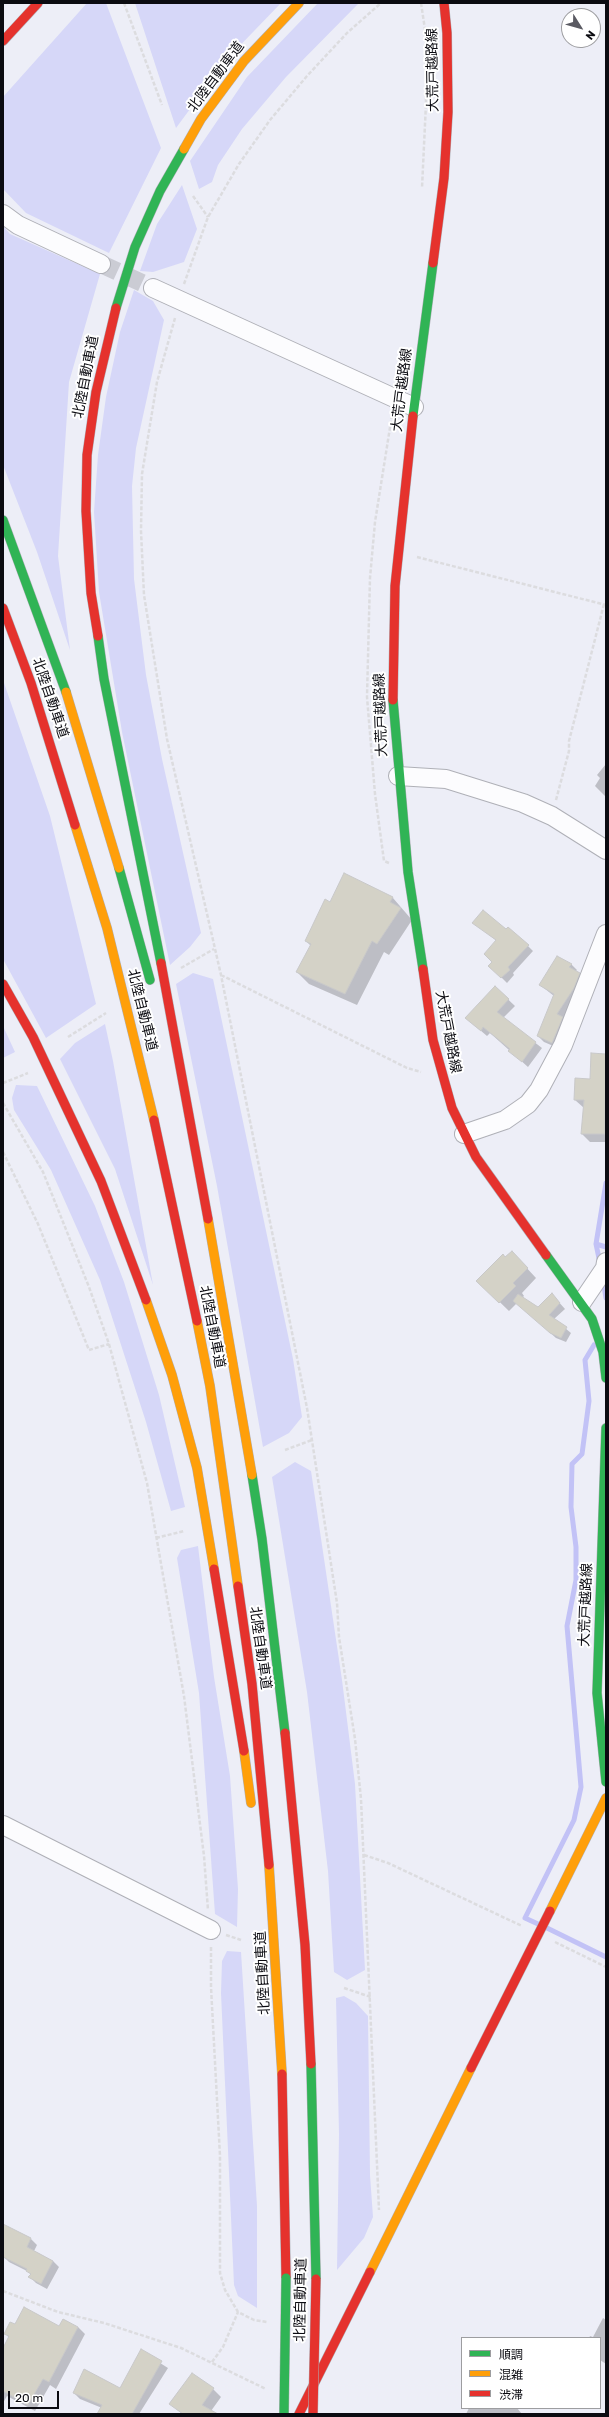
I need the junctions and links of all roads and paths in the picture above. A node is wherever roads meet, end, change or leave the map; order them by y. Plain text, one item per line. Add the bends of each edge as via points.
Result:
1 (38, 3) edge
2 (124, 3) edge
3 (299, 3) edge
4 (380, 3) edge
5 (444, 3) edge
6 (3, 41) edge
7 (162, 105) dead end
8 (193, 196) dead end
9 (3, 214) edge
10 (208, 217) junction
11 (101, 264) tunnel mouth
12 (153, 288) tunnel mouth
13 (180, 301) junction
14 (414, 407) junction
15 (3, 520) edge
16 (397, 551) junction
17 (605, 605) edge
18 (3, 608) edge
19 (398, 776) junction
20 (552, 816) junction
21 (606, 850) edge
22 (606, 934) edge
23 (214, 949) junction
24 (178, 970) dead end
25 (221, 975) junction
26 (3, 984) edge
27 (153, 993) dead end
28 (106, 1013) dead end
29 (68, 1037) dead end
30 (166, 1045) dead end
31 (439, 1067) junction
32 (28, 1073) dead end
33 (3, 1084) edge
34 (3, 1103) edge
35 (464, 1134) junction
36 (3, 1152) edge
37 (209, 1233) junction
38 (606, 1262) edge
39 (582, 1302) junction
40 (109, 1344) junction
41 (606, 1378) edge
42 (606, 1428) edge
43 (312, 1440) junction
44 (285, 1450) dead end
45 (184, 1531) dead end
46 (156, 1538) junction
47 (603, 1576) edge
48 (606, 1782) edge
49 (606, 1798) edge
50 (253, 1815) dead end
51 (3, 1825) edge
52 (257, 1845) dead end
53 (364, 1855) junction
54 (211, 1930) junction
55 (538, 1934) junction
56 (606, 1967) edge
57 (344, 1988) dead end
58 (371, 1997) junction
59 (282, 2073) junction
60 (379, 2212) dead end
61 (3, 2291) edge
62 (238, 2312) junction
63 (269, 2322) dead end
64 (212, 2362) junction
65 (268, 2390) dead end
66 (284, 2414) edge
67 (299, 2414) edge
68 (313, 2414) edge

1 - 6 main road
2 - 7 path
3 - 37 main road, 北陸自動車道 via 273,28 221,90 182,149 160,191 135,247 111,324 96,392 87,456 86,512 91,593 104,679 186,1095
4 - 10 path via 322,60 270,120 239,164
5 - 14 main road, 大荒戸越路線 via 448,112 444,178
8 - 10 path
9 - 11 street via 18,225
10 - 13 path via 183,285
12 - 13 street
13 - 14 street
13 - 23 path via 157,382 142,474 143,581 153,661 167,739
14 - 16 main road, 大荒戸越路線
15 - 27 main road, 北陸自動車道 via 60,673 94,780
16 - 17 path
16 - 19 main road, 大荒戸越路線 via 393,696
17 - 20 path
18 - 59 main road, 北陸自動車道 via 32,683 107,928 178,1224 210,1386 252,1684 267,1825
19 - 20 street via 446,779 523,803
19 - 31 main road, 大荒戸越路線 via 416,931
20 - 21 street
22 - 35 street via 563,1044 540,1090 528,1104 505,1120
23 - 24 path
23 - 25 path
25 - 31 path via 406,1068 422,1072
25 - 43 path
26 - 50 main road via 33,1037 101,1181 136,1270 172,1375 197,1468 234,1682
28 - 29 path
30 - 37 main road, 北陸自動車道
31 - 35 main road, 大荒戸越路線 via 452,1108
32 - 33 path
34 - 40 path via 43,1172
35 - 39 main road, 大荒戸越路線 via 476,1157 521,1223
36 - 40 path via 38,1224 90,1350
37 - 68 main road, 北陸自動車道, bridge via 237,1382 262,1539 305,1945 312,2074 316,2279
38 - 39 street via 605,1268
39 - 41 main road, 大荒戸越路線 via 600,1340
40 - 46 path via 147,1482
42 - 47 main road, 大荒戸越路線
43 - 44 path
43 - 53 path via 355,1739
45 - 46 path
46 - 54 path via 184,1696
47 - 48 main road, 大荒戸越路線 via 597,1693
49 - 55 main road
51 - 54 street
52 - 59 main road, 北陸自動車道 via 271,1944
53 - 55 path via 388,1863
53 - 58 path
54 - 62 path via 210,1987 220,2156 220,2273 225,2290
55 - 56 path
55 - 67 main road
57 - 58 path
58 - 60 path
59 - 66 main road, 北陸自動車道, bridge via 286,2278
61 - 64 path via 58,2312 104,2323 182,2348
62 - 63 path via 254,2320
62 - 64 path via 223,2348
64 - 65 path

